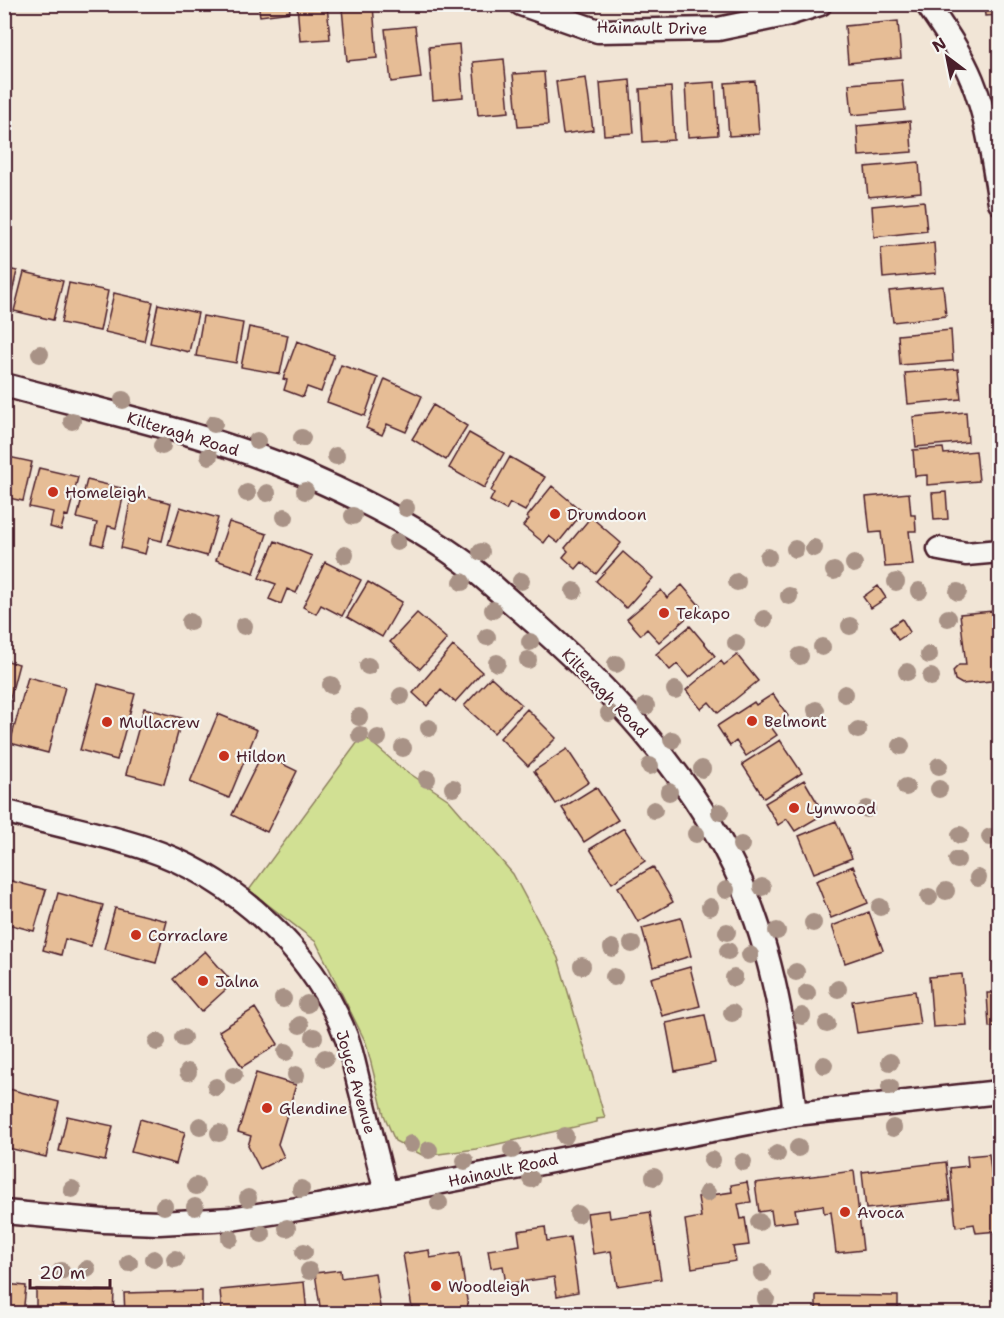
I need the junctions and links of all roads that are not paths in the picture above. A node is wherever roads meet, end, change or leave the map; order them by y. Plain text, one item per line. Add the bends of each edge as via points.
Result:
1 (521, 4) edge
2 (820, 4) edge
3 (927, 4) edge
4 (999, 202) edge
5 (4, 385) edge
6 (939, 549) dead end
7 (999, 551) edge
8 (4, 811) edge
9 (999, 1092) edge
10 (795, 1114) junction
11 (386, 1193) junction
12 (4, 1212) edge

1 - 2 street, Hainault Drive via 598,31 718,29
3 - 4 street via 972,79 983,113
5 - 10 street, Kilteragh Road via 139,420 238,450 309,477 387,515 461,560 577,662 654,744 687,790 740,879 770,967
6 - 7 street via 966,554
8 - 11 street, Joyce Avenue via 146,848 198,871 284,938 310,968 347,1040
9 - 10 street, Hainault Road
10 - 11 street, Hainault Road
11 - 12 street, Hainault Road via 275,1213 159,1223

